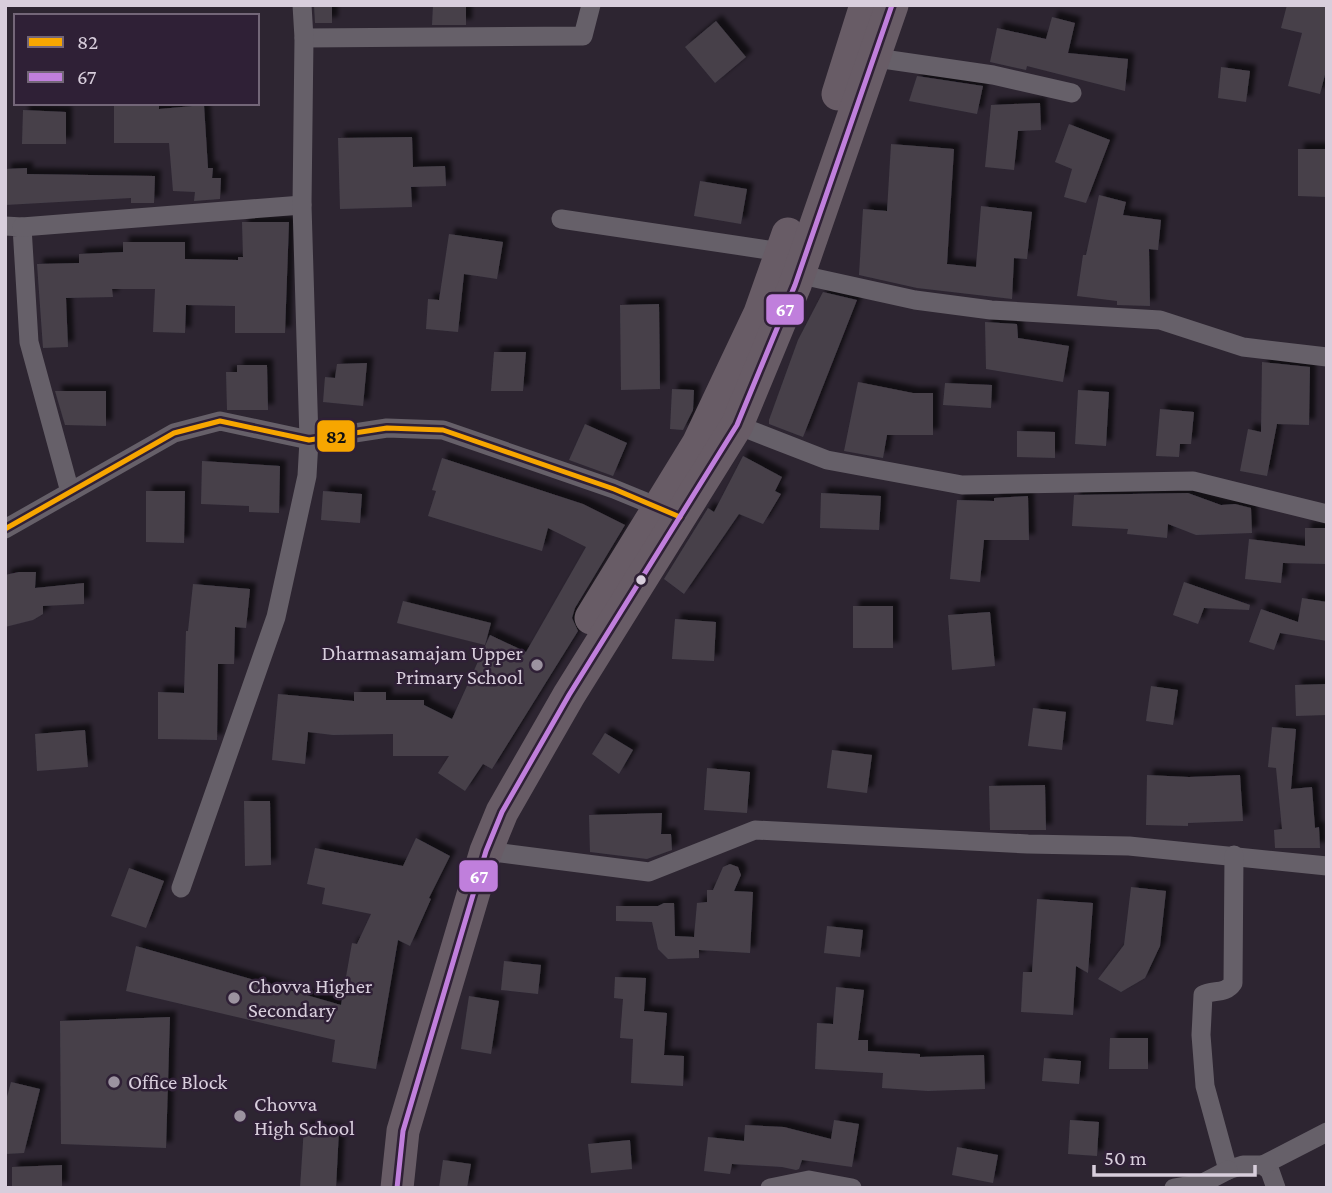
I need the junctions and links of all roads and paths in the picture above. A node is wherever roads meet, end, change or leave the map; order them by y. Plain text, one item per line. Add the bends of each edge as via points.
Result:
1 (302, 5) edge
2 (592, 5) edge
3 (866, 5) edge
4 (892, 5) edge
5 (304, 38) junction
6 (876, 58) junction
7 (1072, 93) dead end
8 (302, 205) junction
9 (561, 219) dead end
10 (13, 226) edge
11 (790, 263) junction
12 (1327, 356) edge
13 (737, 425) junction
14 (309, 440) junction
15 (69, 492) junction
16 (669, 512) junction
17 (1327, 514) edge
18 (5, 529) edge
19 (485, 851) junction
20 (1234, 855) junction
21 (1327, 866) edge
22 (181, 888) dead end
23 (403, 1131) junction
24 (1327, 1132) edge
25 (1263, 1165) junction
26 (1228, 1170) junction
27 (397, 1188) edge
28 (770, 1188) edge
29 (852, 1188) edge
30 (1174, 1188) edge
31 (1276, 1188) edge

1 - 5 street
2 - 5 street via 583,36
3 - 11 highway
4 - 6 highway
5 - 8 street
6 - 7 street via 993,75
6 - 11 highway
8 - 10 street
8 - 14 street
9 - 11 street
10 - 15 street via 29,342
11 - 12 street via 915,300 1160,320 1243,347
11 - 13 highway
11 - 16 highway via 760,313
13 - 16 highway
13 - 17 street via 827,460 962,485 1193,481
14 - 15 street via 220,421 174,433
14 - 16 street via 387,428 443,430
14 - 22 street via 307,476 276,617
15 - 18 street
16 - 19 highway via 502,812
16 - 23 highway via 512,752 471,834 449,895 400,1077
19 - 20 street via 649,872 755,830 1129,846
19 - 23 highway
20 - 21 street
20 - 26 street via 1233,984 1203,995 1201,1023 1205,1086
23 - 27 highway
24 - 25 street
25 - 26 street
25 - 31 street
26 - 30 street via 1203,1183
28 - 29 street via 809,1180

